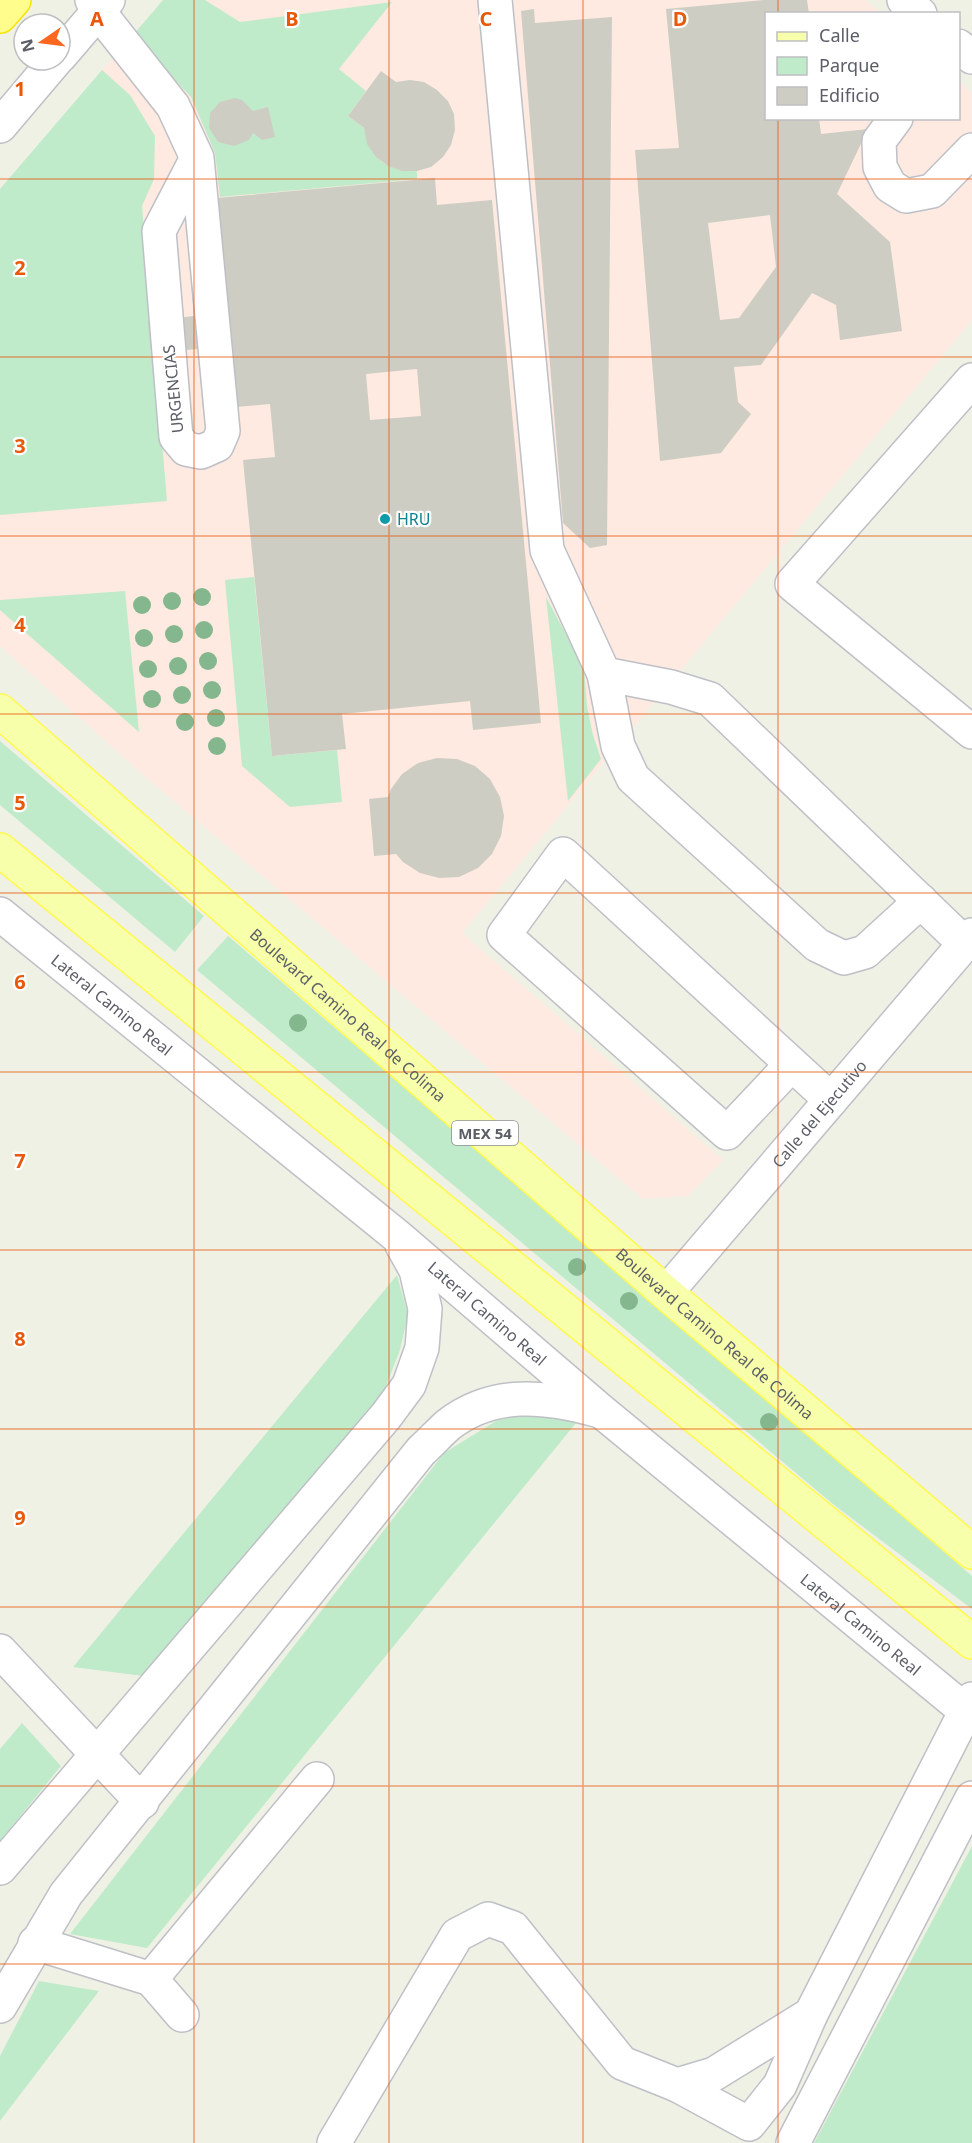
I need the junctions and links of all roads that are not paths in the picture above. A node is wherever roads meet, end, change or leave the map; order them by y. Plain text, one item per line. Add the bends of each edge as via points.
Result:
1 (14, 0) edge
2 (495, 0) edge
3 (99, 4) edge
4 (0, 16) edge
5 (72, 40) edge
6 (960, 48) edge
7 (972, 57) edge
8 (46, 72) edge
9 (895, 120) edge
10 (0, 126) edge
11 (972, 150) edge
12 (197, 158) junction
13 (972, 380) edge
14 (604, 674) junction
15 (0, 711) edge
16 (972, 732) edge
17 (0, 850) edge
18 (921, 901) junction
19 (0, 914) edge
20 (968, 939) edge
21 (792, 1064) junction
22 (831, 1100) junction
23 (397, 1236) junction
24 (666, 1293) junction
25 (601, 1411) junction
26 (972, 1552) edge
27 (972, 1642) edge
28 (0, 1651) edge
29 (970, 1709) edge
30 (97, 1755) junction
31 (317, 1779) dead end
32 (972, 1798) edge
33 (142, 1802) junction
34 (0, 1868) edge
35 (35, 1943) junction
36 (151, 1979) junction
37 (0, 2006) edge
38 (811, 2014) junction
39 (182, 2015) dead end
40 (677, 2085) junction
41 (334, 2143) edge
42 (793, 2143) edge

1 - 4 highway
2 - 14 street via 547,550
3 - 5 street
3 - 12 street, URGENCIAS via 173,106
6 - 7 street
8 - 10 street
9 - 11 street via 879,141 880,167 890,186 906,196 932,190
12 - 12 street, URGENCIAS via 224,431 217,445 201,452 186,449 176,437 159,231
13 - 16 street via 792,584
14 - 18 street via 710,699
14 - 18 street via 618,746 633,778 817,945 844,958 865,952
15 - 24 main road, Boulevard Camino Real de Colima / MEX 54
17 - 27 main road
18 - 20 street
19 - 23 street, Lateral Camino Real
20 - 22 street, Calle del Ejecutivo
21 - 21 street via 726,1133 504,935 563,854
21 - 22 street
22 - 24 street, Calle del Ejecutivo
23 - 25 street, Lateral Camino Real
23 - 30 street via 416,1270 425,1309 422,1348 409,1384
24 - 26 main road, Boulevard Camino Real de Colima / MEX 54
25 - 29 street, Lateral Camino Real
25 - 33 street via 562,1400 522,1398 484,1406 449,1424 421,1451
28 - 30 street
29 - 38 street
30 - 33 street
30 - 34 street
31 - 36 street
32 - 42 street
33 - 35 street via 66,1894
35 - 36 street
35 - 37 street
36 - 39 street
38 - 40 street via 714,2074
38 - 40 street via 780,2085 750,2124
40 - 41 street via 622,2063 513,1928 488,1919 457,1935

